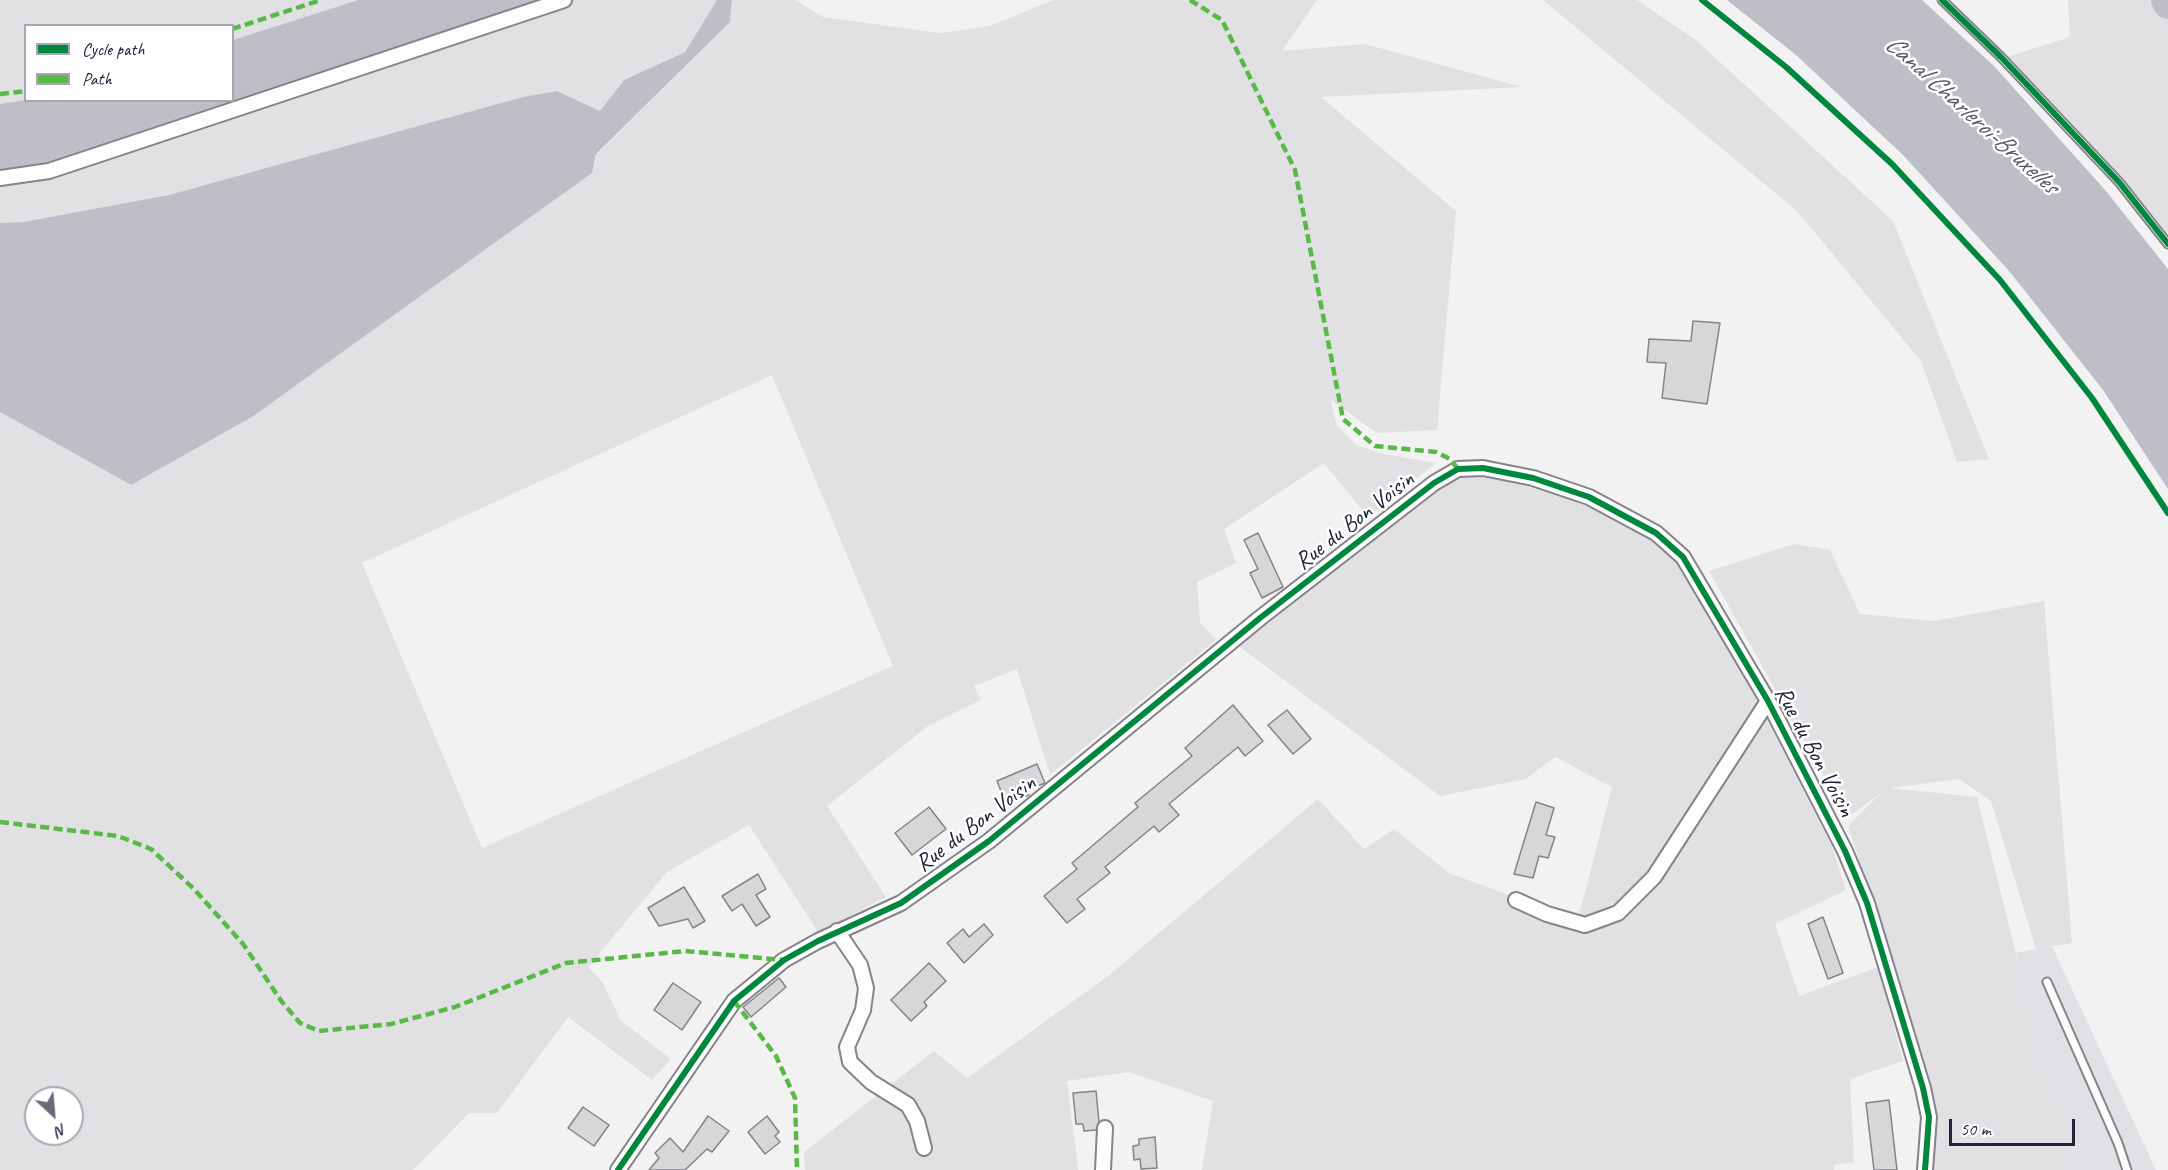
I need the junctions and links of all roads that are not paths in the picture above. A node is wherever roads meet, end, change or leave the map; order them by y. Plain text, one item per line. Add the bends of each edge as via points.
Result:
1 (564, 0) edge
2 (1942, 0) edge
3 (0, 178) edge
4 (2168, 244) edge
5 (1768, 701) junction
6 (1516, 900) dead end
7 (837, 931) junction
8 (2047, 982) dead end
9 (1105, 1128) dead end
10 (924, 1148) dead end
11 (618, 1170) edge
12 (1103, 1170) edge
13 (1925, 1170) edge
14 (2127, 1170) edge

1 - 3 street via 49,171
2 - 4 lane via 2119,182
5 - 6 street via 1654,877 1618,913 1585,925
5 - 7 street, Rue du Bon Voisin via 1683,557 1656,533 1589,497 1544,482 1483,468 1458,469 1434,483 1260,618 988,841 901,903
5 - 13 street, Rue du Bon Voisin via 1845,851 1867,903 1923,1088 1929,1117
7 - 10 street via 860,965 866,988 863,1010 847,1047 850,1062 871,1082 908,1105
7 - 11 street, Rue du Bon Voisin via 784,960 734,1001
8 - 14 lane
9 - 12 street

